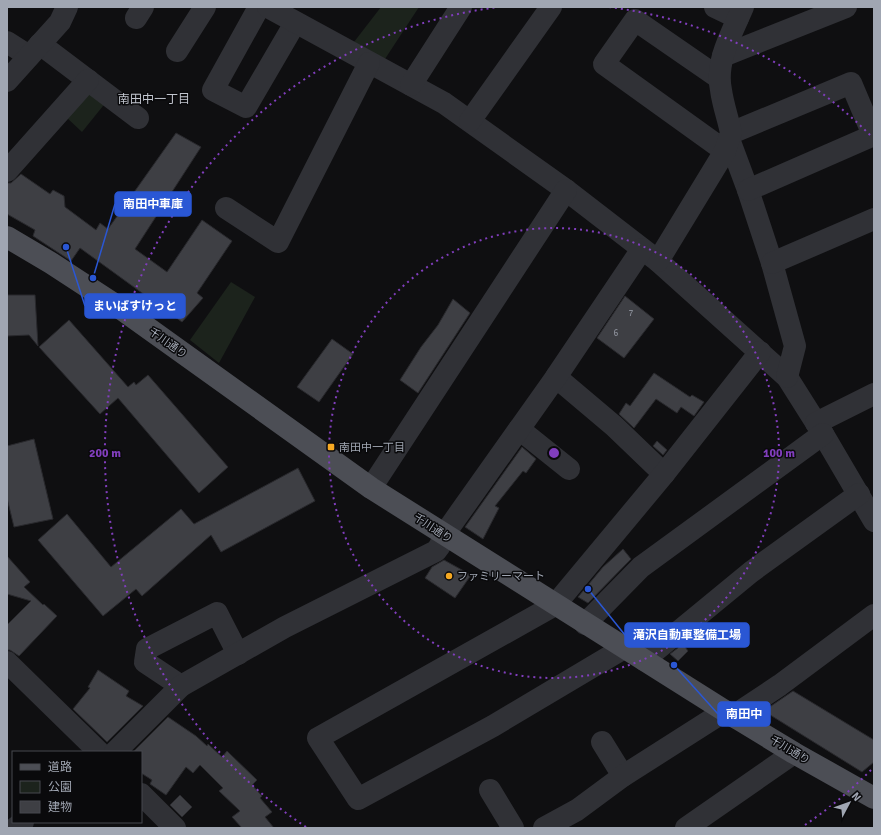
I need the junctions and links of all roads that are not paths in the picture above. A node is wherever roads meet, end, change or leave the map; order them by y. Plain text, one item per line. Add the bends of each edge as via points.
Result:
1 (67, 7) edge
2 (205, 7) edge
3 (461, 7) edge
4 (551, 7) edge
5 (715, 7) edge
6 (846, 7) edge
7 (270, 8) edge
8 (740, 13) edge
9 (295, 22) junction
10 (7, 42) edge
11 (35, 50) junction
12 (177, 50) dead end
13 (723, 56) junction
14 (369, 63) junction
15 (720, 78) junction
16 (88, 80) junction
17 (7, 81) edge
18 (411, 85) junction
19 (138, 118) dead end
20 (470, 121) junction
21 (873, 135) edge
22 (728, 141) junction
23 (7, 171) edge
24 (566, 190) junction
25 (748, 190) junction
26 (226, 208) dead end
27 (874, 219) edge
28 (7, 237) edge
29 (650, 255) junction
30 (772, 263) junction
31 (760, 352) junction
32 (556, 377) junction
33 (787, 377) junction
34 (874, 394) edge
35 (820, 428) junction
36 (519, 429) junction
37 (569, 469) dead end
38 (664, 474) junction
39 (371, 488) junction
40 (868, 506) edge
41 (445, 536) junction
42 (555, 605) junction
43 (874, 615) edge
44 (585, 624) junction
45 (624, 648) junction
46 (238, 654) junction
47 (644, 660) junction
48 (7, 662) edge
49 (181, 686) junction
50 (730, 715) junction
51 (602, 742) dead end
52 (98, 751) edge
53 (115, 751) edge
54 (794, 753) junction
55 (624, 776) junction
56 (489, 791) dead end
57 (142, 795) edge
58 (874, 798) edge
59 (175, 828) edge
60 (513, 828) edge
61 (544, 828) edge
62 (686, 828) edge

1 - 11 street via 60,22
2 - 12 street
3 - 18 street
4 - 20 street
5 - 8 street
6 - 13 street
7 - 9 street
7 - 9 street via 213,90 246,107
8 - 13 street
9 - 14 street
10 - 11 street
11 - 16 street
11 - 17 street
13 - 15 street
14 - 18 street
14 - 26 street via 278,242
15 - 22 street
15 - 22 street via 635,20 604,64
16 - 19 street
16 - 23 street
18 - 20 street
20 - 24 street
21 - 22 street via 851,84
21 - 25 street
22 - 25 street
22 - 29 street
24 - 29 street
24 - 39 street
25 - 30 street
27 - 30 street
28 - 39 main road, 千川通り via 120,308
29 - 31 street
29 - 32 street
30 - 33 street via 795,346
31 - 33 street
31 - 38 street
32 - 36 street
32 - 38 street via 614,426
33 - 35 street
34 - 35 street
35 - 40 street
35 - 44 street via 641,567
36 - 37 street
36 - 41 street
38 - 42 street
39 - 41 main road, 千川通り
40 - 47 street via 751,572
41 - 42 main road, 千川通り
41 - 46 street via 436,551
42 - 44 main road, 千川通り
42 - 45 street via 318,738 358,799 493,726
43 - 50 street via 780,685 744,709
44 - 45 main road, 千川通り
45 - 47 main road, 千川通り
46 - 49 street
46 - 49 street via 217,613 147,649 145,662
47 - 50 main road, 千川通り
48 - 52 street
49 - 53 street
50 - 54 main road, 千川通り
50 - 55 street
51 - 55 street
54 - 58 main road, 千川通り
54 - 62 street
55 - 61 street via 577,810
56 - 60 street
57 - 59 street

